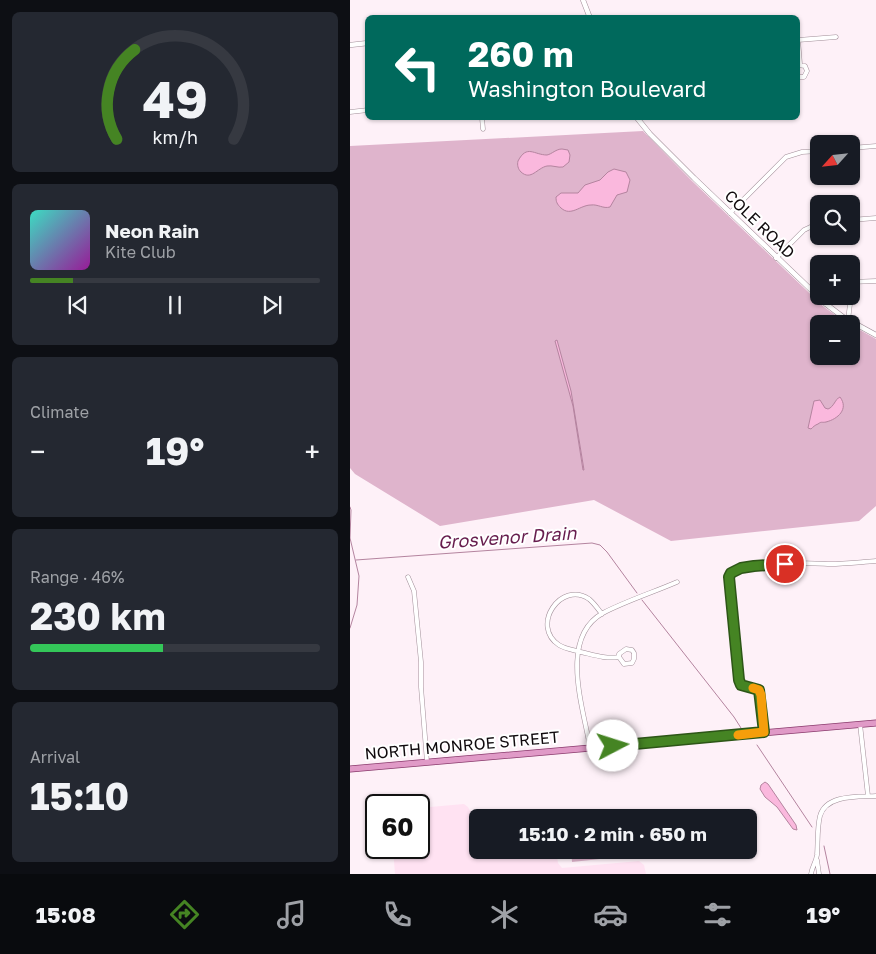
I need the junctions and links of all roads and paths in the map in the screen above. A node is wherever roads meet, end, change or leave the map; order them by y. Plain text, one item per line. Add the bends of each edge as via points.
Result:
1 (583, 0) edge
2 (589, 15) edge
3 (836, 37) dead end
4 (800, 40) edge
5 (365, 43) edge
6 (350, 45) edge
7 (800, 65) edge
8 (800, 77) edge
9 (365, 110) edge
10 (350, 112) edge
11 (482, 120) edge
12 (639, 120) edge
13 (483, 129) dead end
14 (876, 146) edge
15 (860, 147) edge
16 (810, 152) edge
17 (730, 213) junction
18 (876, 218) edge
19 (860, 219) edge
20 (810, 227) edge
21 (776, 258) junction
22 (876, 281) edge
23 (860, 282) edge
24 (810, 289) edge
25 (827, 305) edge
26 (841, 315) edge
27 (860, 326) edge
28 (876, 335) edge
29 (876, 560) edge
30 (408, 577) dead end
31 (677, 582) dead end
32 (602, 614) junction
33 (578, 651) junction
34 (618, 657) junction
35 (876, 723) edge
36 (860, 724) junction
37 (764, 732) junction
38 (590, 748) junction
39 (427, 762) junction
40 (350, 769) edge
41 (868, 796) junction
42 (876, 796) edge
43 (816, 858) junction
44 (811, 874) edge
45 (819, 874) edge

1 - 2 street
3 - 4 street
5 - 6 street
7 - 8 street via 805,66 807,71 804,77
9 - 10 street
11 - 13 street
12 - 17 street, COLE ROAD
14 - 15 street
16 - 17 street via 786,156
17 - 21 street, COLE ROAD
18 - 19 street
20 - 21 street
21 - 24 street, COLE ROAD
22 - 23 street
25 - 26 street, COLE ROAD
27 - 28 street, COLE ROAD
29 - 37 street via 754,566 731,573 729,582 739,680 741,685 759,690
30 - 39 street via 414,591
31 - 32 street
32 - 33 street via 585,631
32 - 33 street via 589,599 580,596 562,598 552,607 547,624 551,636 559,645
33 - 34 street via 603,658
33 - 38 street via 581,706
34 - 34 street via 626,649 634,653 634,659 628,664
35 - 36 main road, NORTH MONROE STREET
36 - 37 main road, NORTH MONROE STREET
36 - 41 street
37 - 38 main road, NORTH MONROE STREET
38 - 39 main road, NORTH MONROE STREET
39 - 40 main road, NORTH MONROE STREET
41 - 42 street
41 - 43 street via 840,799 826,806 820,815
43 - 44 street
43 - 45 street

